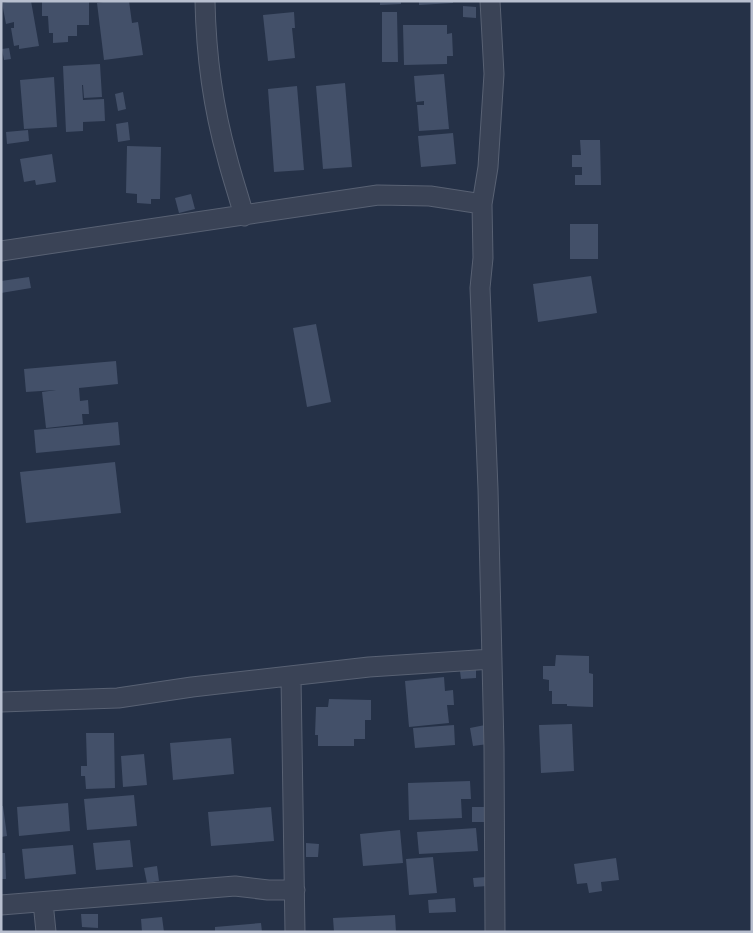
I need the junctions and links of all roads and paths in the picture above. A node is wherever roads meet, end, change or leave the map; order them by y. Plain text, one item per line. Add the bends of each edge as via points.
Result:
1 (205, 1) edge
2 (490, 1) edge
3 (482, 204) junction
4 (244, 216) junction
5 (2, 248) edge
6 (492, 659) junction
7 (292, 677) junction
8 (1, 702) edge
9 (295, 890) junction
10 (43, 902) junction
11 (1, 905) edge
12 (46, 932) edge
13 (295, 932) edge
14 (495, 932) edge

1 - 4 street via 219,124
2 - 3 street via 494,74 488,167
3 - 4 street via 430,196 378,196
3 - 6 street via 480,288
4 - 5 street
6 - 7 street via 369,667
6 - 14 street
7 - 8 street via 118,698
7 - 9 street
9 - 10 street via 235,886
9 - 13 street
10 - 11 street
10 - 12 street

